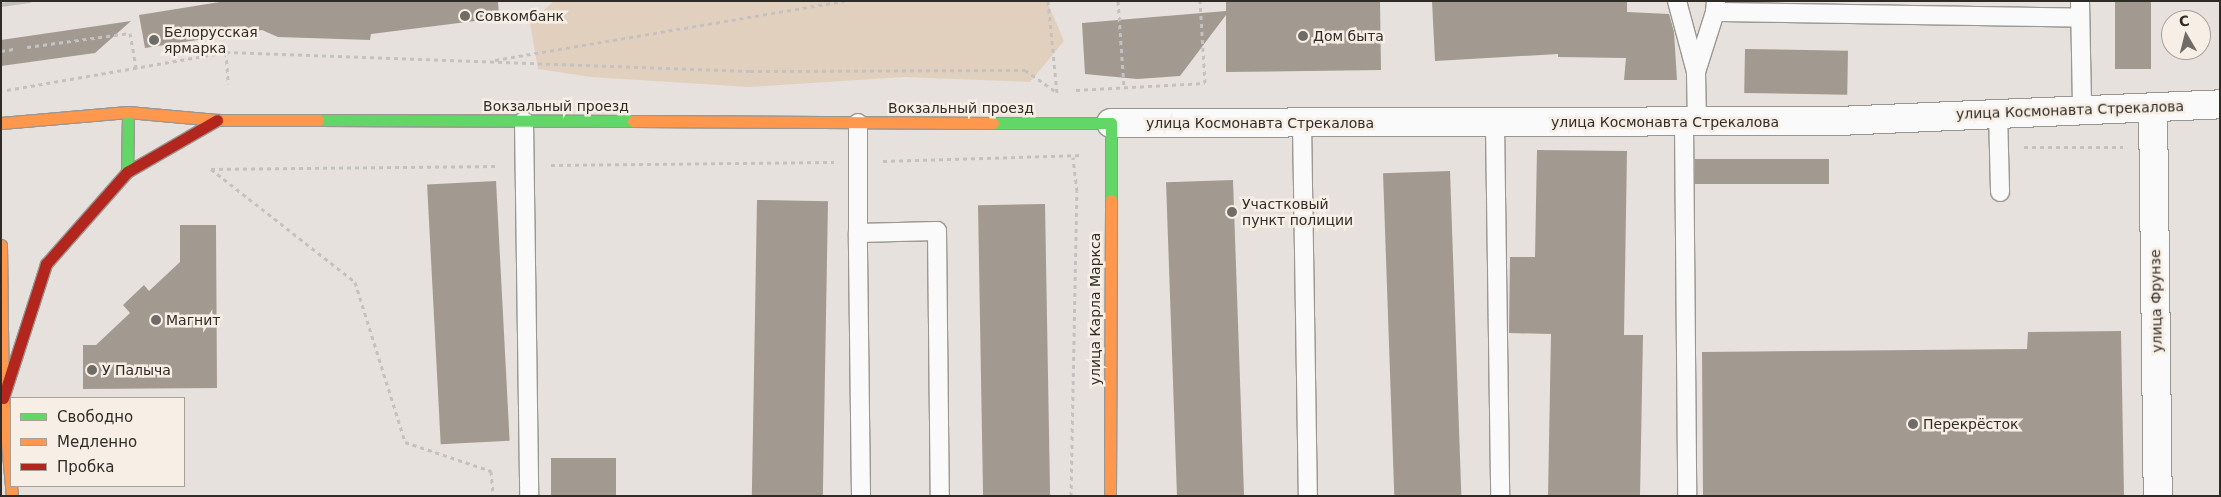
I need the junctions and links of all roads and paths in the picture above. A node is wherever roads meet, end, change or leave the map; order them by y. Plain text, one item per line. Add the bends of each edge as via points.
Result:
1 (844, 1) edge
2 (1048, 1) edge
3 (1118, 1) edge
4 (1200, 1) edge
5 (1677, 1) edge
6 (1716, 6) edge
7 (2080, 10) edge
8 (27, 47) dead end
9 (14, 49) dead end
10 (1, 51) edge
11 (226, 52) junction
12 (488, 62) junction
13 (136, 68) junction
14 (1696, 72) junction
15 (228, 84) dead end
16 (1124, 86) junction
17 (1, 91) edge
18 (1057, 92) junction
19 (2220, 104) edge
20 (2153, 107) junction
21 (2082, 110) junction
22 (128, 112) junction
23 (1998, 113) junction
24 (217, 120) junction
25 (524, 121) junction
26 (1, 123) edge
27 (858, 123) junction
28 (1111, 123) junction
29 (1302, 123) junction
30 (1495, 123) junction
31 (1691, 123) junction
32 (1999, 147) junction
33 (2154, 148) junction
34 (858, 162) junction
35 (524, 166) junction
36 (127, 172) junction
37 (2000, 192) dead end
38 (858, 233) junction
39 (1, 246) edge
40 (3, 398) junction
41 (10, 474) edge
42 (493, 496) edge
43 (529, 496) edge
44 (860, 496) edge
45 (940, 496) edge
46 (1071, 496) edge
47 (1110, 496) edge
48 (1308, 496) edge
49 (1500, 496) edge
50 (1687, 496) edge
51 (2158, 496) edge

1 - 12 path
2 - 18 path
3 - 16 path
4 - 16 path via 1205,84
5 - 14 lane
6 - 7 lane
6 - 14 lane
7 - 21 lane
8 - 13 path via 130,33
9 - 10 path
11 - 12 path
11 - 13 path
11 - 15 path
12 - 18 path via 750,71 1024,70
13 - 17 path
14 - 31 lane
16 - 18 path
19 - 20 street, улица Космонавта Стрекалова
20 - 21 street, улица Космонавта Стрекалова
20 - 33 street, улица Фрунзе
21 - 23 street, улица Космонавта Стрекалова
22 - 24 street, Вокзальный проезд
22 - 26 street, Вокзальный проезд
22 - 36 street
23 - 31 street, улица Космонавта Стрекалова via 1838,122
23 - 32 lane
24 - 25 street, Вокзальный проезд
24 - 36 street
25 - 27 street, Вокзальный проезд
25 - 35 lane
27 - 28 street, Вокзальный проезд
27 - 34 lane
28 - 29 street, улица Космонавта Стрекалова
28 - 47 street, улица Карла Маркса
29 - 30 street, улица Космонавта Стрекалова
29 - 48 lane
30 - 31 street, улица Космонавта Стрекалова
30 - 49 lane
31 - 50 lane
32 - 33 path
32 - 37 lane
33 - 51 street, улица Фрунзе
34 - 35 path
34 - 38 lane
34 - 46 path via 1073,157 1078,191
35 - 42 path via 211,170 355,282 405,442 491,471
35 - 43 lane
36 - 40 street via 46,264
38 - 44 lane
38 - 45 lane via 937,231
39 - 40 street
40 - 41 street

